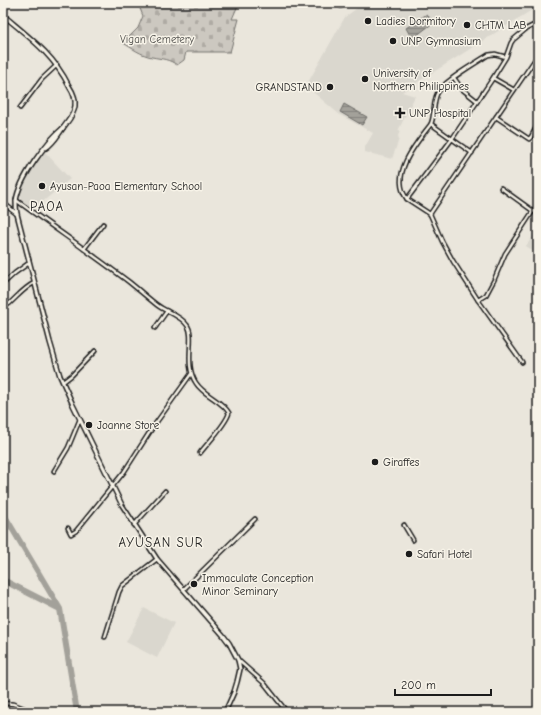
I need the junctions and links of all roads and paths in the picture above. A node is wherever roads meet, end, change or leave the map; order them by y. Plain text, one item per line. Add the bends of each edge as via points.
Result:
1 (337, 3) edge
2 (348, 3) edge
3 (3, 15) edge
4 (538, 24) edge
5 (538, 55) edge
6 (506, 57) junction
7 (57, 64) junction
8 (454, 78) junction
9 (493, 78) junction
10 (514, 90) junction
11 (477, 101) junction
12 (20, 108) dead end
13 (496, 117) junction
14 (431, 124) junction
15 (538, 124) edge
16 (452, 139) junction
17 (472, 153) junction
18 (501, 188) dead end
19 (407, 199) junction
20 (16, 200) junction
21 (3, 204) edge
22 (533, 211) junction
23 (538, 212) edge
24 (17, 214) junction
25 (430, 214) junction
26 (103, 224) dead end
27 (84, 249) junction
28 (29, 263) junction
29 (34, 283) junction
30 (3, 284) edge
31 (478, 300) junction
32 (5, 303) dead end
33 (167, 311) junction
34 (155, 328) dead end
35 (95, 351) dead end
36 (522, 362) dead end
37 (191, 374) junction
38 (63, 382) junction
39 (80, 419) junction
40 (200, 453) dead end
41 (54, 472) dead end
42 (113, 486) junction
43 (165, 491) dead end
44 (255, 519) dead end
45 (134, 525) junction
46 (404, 525) dead end
47 (68, 528) dead end
48 (413, 540) dead end
49 (157, 559) junction
50 (184, 589) junction
51 (105, 637) dead end
52 (238, 660) junction
53 (3, 702) edge
54 (34, 712) edge
55 (225, 712) edge
56 (287, 712) edge

1 - 2 street via 341,6
3 - 7 street
4 - 6 street via 526,29 510,43
5 - 10 street
6 - 8 street via 488,55
6 - 9 street
7 - 12 street
7 - 20 street via 70,86 75,101 72,117 36,159
8 - 11 street via 462,89
8 - 14 street via 443,85 437,93
9 - 10 street
9 - 11 street
10 - 13 street
11 - 16 street
13 - 15 street via 529,139
13 - 17 street
14 - 16 street
14 - 19 street via 413,149 403,170 402,190
16 - 17 street
16 - 19 street
17 - 25 street
18 - 22 street
19 - 25 street
20 - 24 street
20 - 27 street
21 - 24 street
22 - 23 street
22 - 31 street via 505,254 486,295
24 - 28 street
25 - 31 street via 453,261
26 - 27 street
27 - 33 street
28 - 29 street
28 - 30 street
29 - 32 street via 9,304
29 - 38 street
31 - 36 street
33 - 34 street
33 - 37 street via 184,321 189,328
35 - 38 street
37 - 40 street via 198,387 229,413 223,425
37 - 42 street
38 - 39 street
39 - 41 street
39 - 42 street
42 - 45 street
42 - 47 street via 76,531 71,534
43 - 45 street
44 - 50 street
45 - 49 street
46 - 48 street
49 - 50 street
49 - 51 street via 122,586
50 - 52 street via 223,635
52 - 55 street via 240,669 237,682
52 - 56 street via 264,682
53 - 54 street

